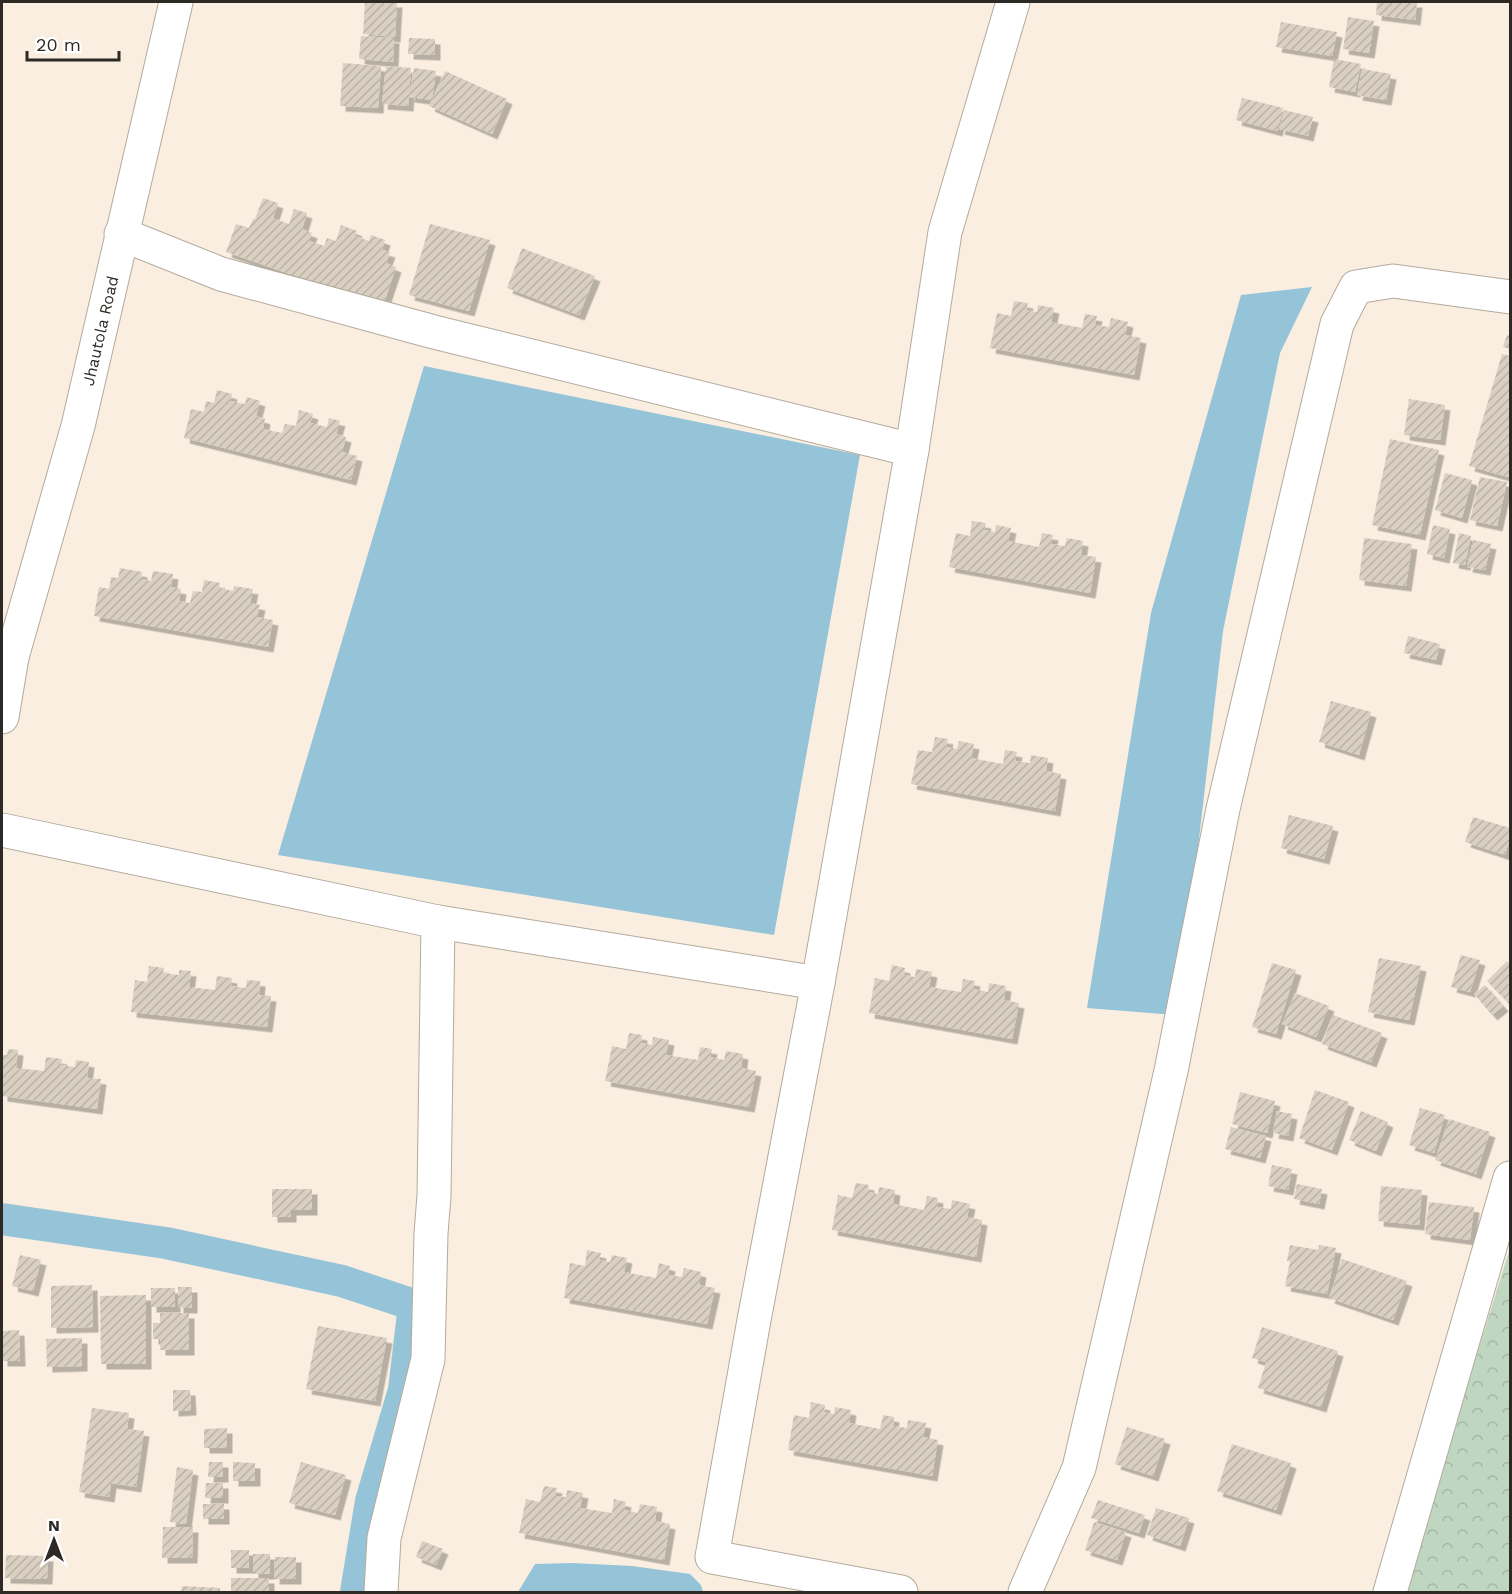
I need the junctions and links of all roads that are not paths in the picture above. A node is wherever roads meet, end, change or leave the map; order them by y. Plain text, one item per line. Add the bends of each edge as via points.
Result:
1 (176, 2) edge
2 (1013, 2) edge
3 (121, 234) junction
4 (1510, 297) edge
5 (912, 450) junction
6 (7, 656) edge
7 (2, 717) edge
8 (2, 830) edge
9 (438, 922) junction
10 (818, 983) junction
11 (1510, 1184) edge
12 (381, 1593) edge
13 (901, 1593) edge
14 (1025, 1593) edge
15 (1390, 1593) edge

1 - 3 street, Jhautola Road
2 - 5 street via 945,232
3 - 5 street via 221,274 434,332
3 - 6 street, Jhautola Road via 78,426
4 - 14 street via 1393,281 1356,287 1337,324 1228,787 1171,1071 1079,1468
5 - 10 street
6 - 7 street, Jhautola Road
8 - 9 street
9 - 10 street
9 - 12 street via 428,1359 384,1538
10 - 13 street via 712,1557
11 - 15 street

